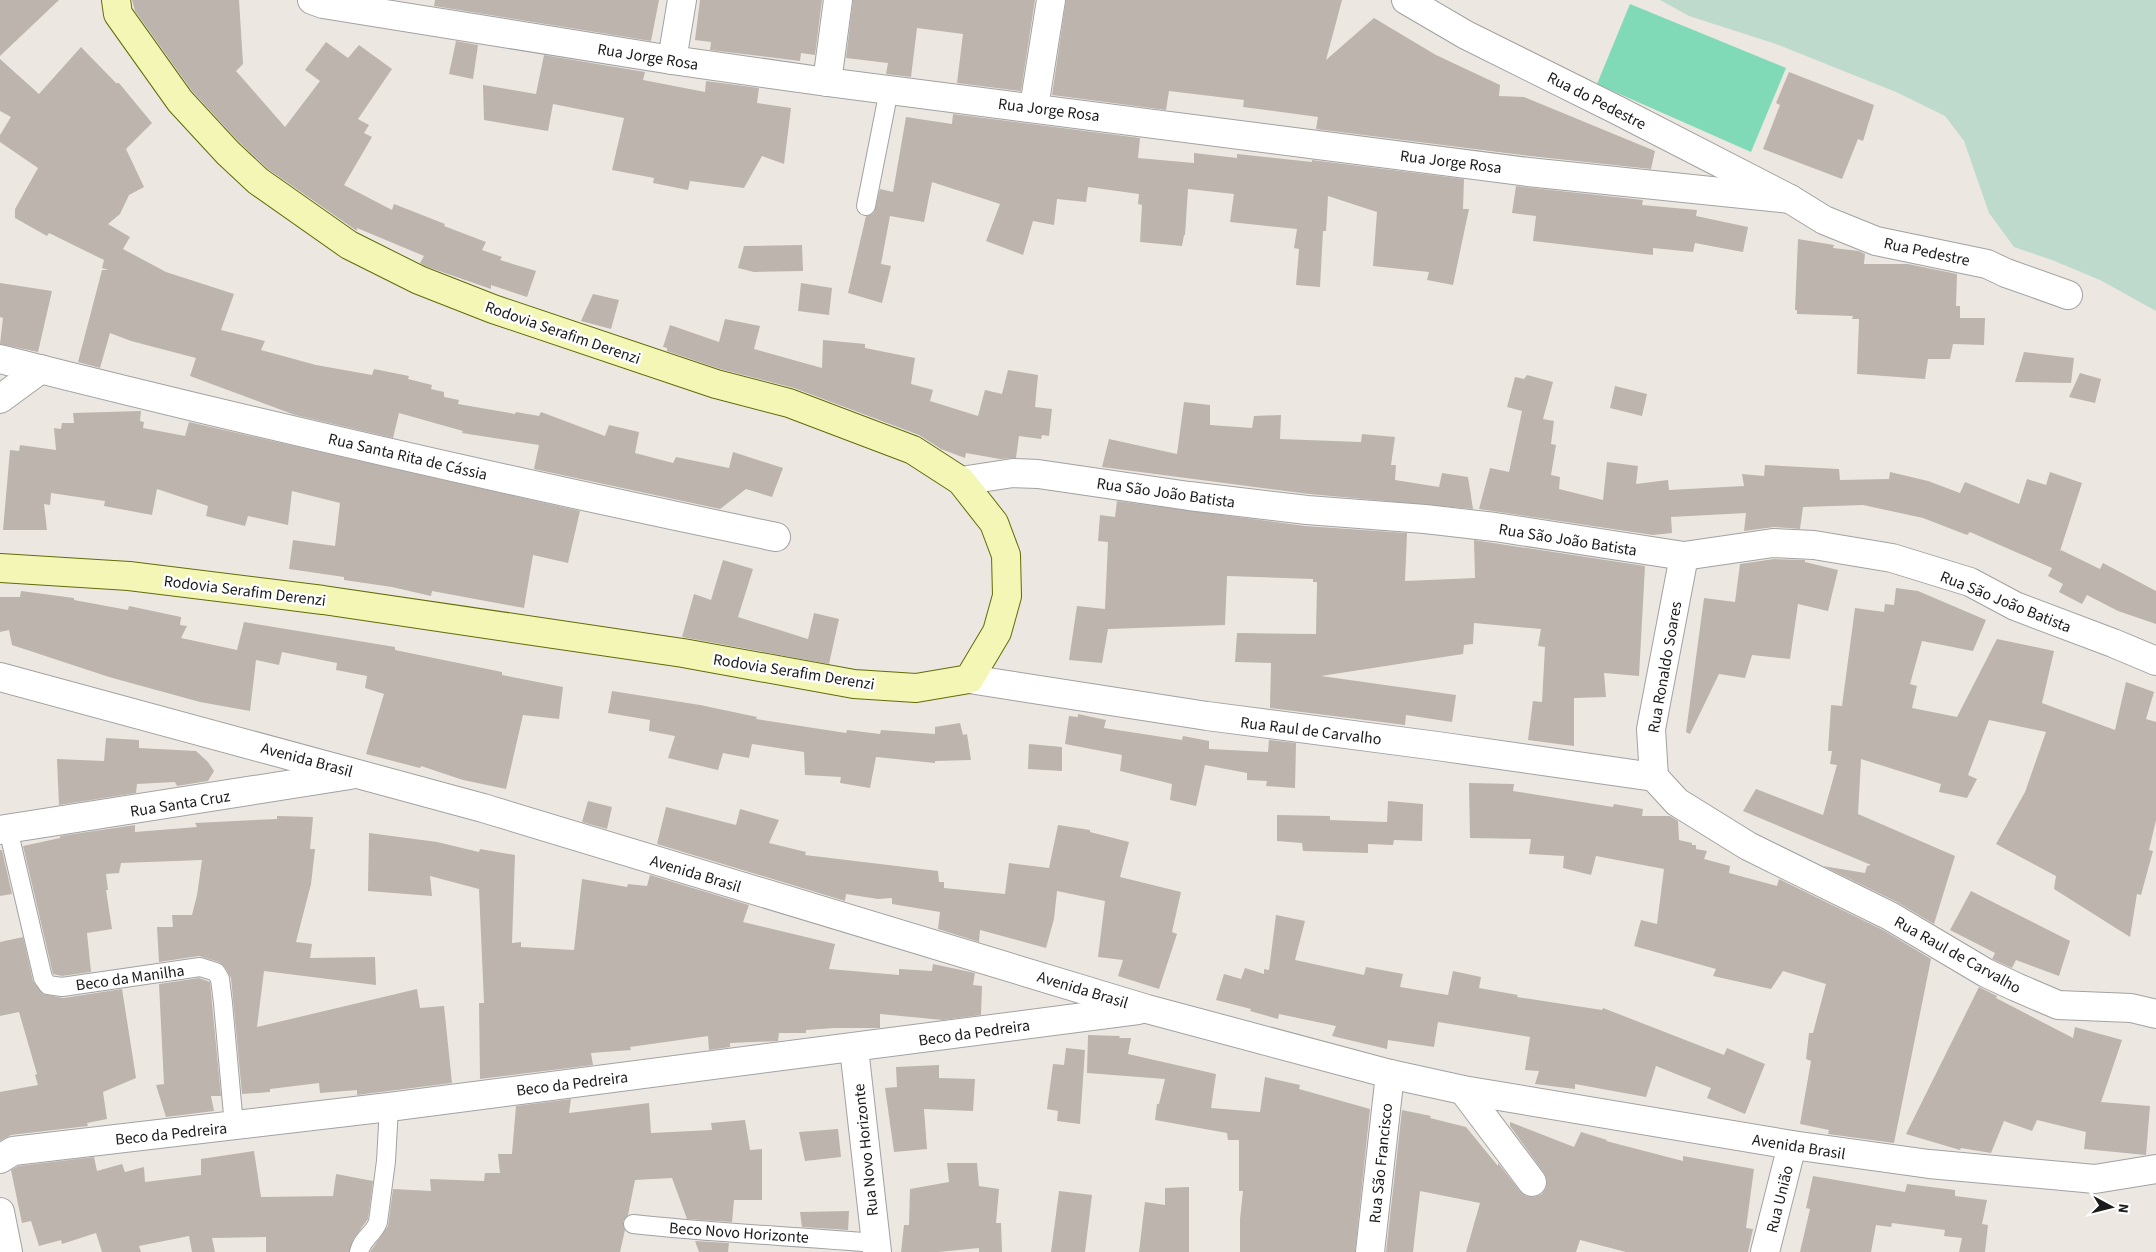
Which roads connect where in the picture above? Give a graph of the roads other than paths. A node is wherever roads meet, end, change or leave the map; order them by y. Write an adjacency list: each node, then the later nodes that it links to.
1 (116, 0): 17 (main road, Rodovia Serafim Derenzi)
2 (312, 0): 7 (street, Rua Jorge Rosa)
3 (682, 0): 7 (street)
4 (838, 0): 8 (street)
5 (1051, 0): 10 (street)
6 (1406, 0): 11 (street, Rua do Pedestre)
7 (672, 60): 8 (street, Rua Jorge Rosa)
8 (826, 82): 9 (street, Rua Jorge Rosa)
9 (889, 90): 10 (street, Rua Jorge Rosa); 12 (lane)
10 (1034, 107): 11 (street, Rua Jorge Rosa)
11 (1790, 199): 13 (street, Rua Pedestre)
12 (866, 206)
13 (2068, 295)
14 (0, 358): 15 (street, Rua Santa Rita de Cássia)
15 (41, 369): 16 (street); 18 (street, Rua Santa Rita de Cássia)
16 (0, 400)
17 (961, 481): 19 (street, Rua São João Batista); 23 (main road, Rodovia Serafim Derenzi)
18 (776, 537)
19 (1684, 556): 21 (street, Rua São João Batista); 25 (street, Rua Ronaldo Soares)
20 (0, 568): 23 (main road, Rodovia Serafim Derenzi)
21 (2156, 661)
22 (0, 677): 24 (street, Avenida Brasil)
23 (969, 679): 25 (street, Rua Raul de Carvalho)
24 (359, 773): 26 (street, Rua Santa Cruz); 27 (street, Avenida Brasil)
25 (1654, 777): 28 (street, Rua Raul de Carvalho)
26 (4, 830): 33 (lane, Beco da Manilha)
27 (1147, 1008): 29 (street, Beco da Pedreira); 30 (street, Avenida Brasil)
28 (2156, 1014)
29 (854, 1048): 32 (street, Beco da Pedreira); 40 (street, Rua Novo Horizonte)
30 (1390, 1074): 31 (street, Avenida Brasil); 43 (street, Rua São Francisco)
31 (1454, 1088): 34 (street, Avenida Brasil); 37 (street)
32 (389, 1107): 33 (street, Beco da Pedreira); 42 (lane)
33 (234, 1126): 35 (street, Beco da Pedreira)
34 (1792, 1145): 36 (street, Avenida Brasil); 44 (street, Rua União)
35 (0, 1159)
36 (2156, 1169)
37 (1532, 1182)
38 (0, 1212): 41 (street)
39 (633, 1224): 40 (lane, Beco Novo Horizonte)
40 (876, 1247)
41 (8, 1252)
42 (359, 1252)
43 (1370, 1252)
44 (1765, 1252)

